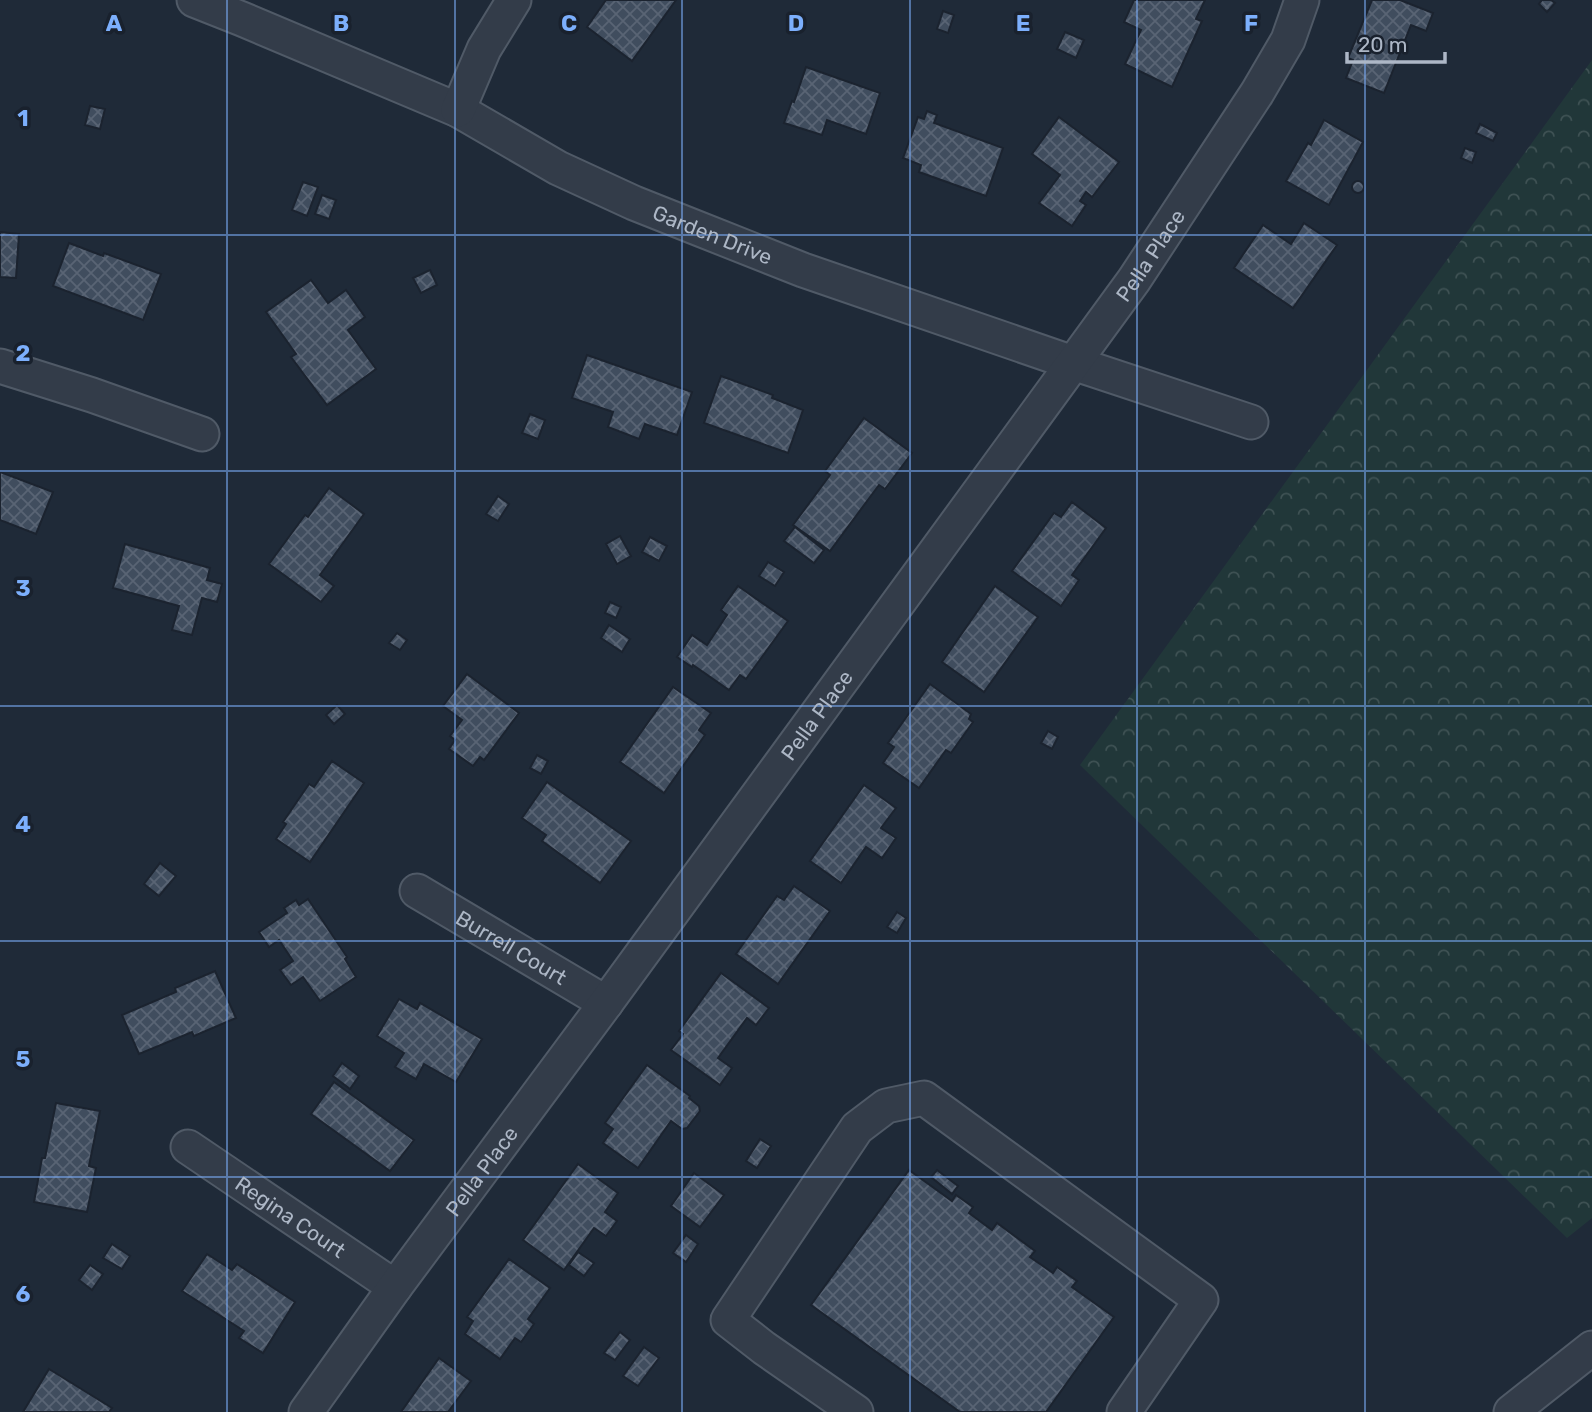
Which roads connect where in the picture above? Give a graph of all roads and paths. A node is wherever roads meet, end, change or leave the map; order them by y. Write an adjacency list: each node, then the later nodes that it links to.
1 (194, 0): 4 (street, Garden Drive)
2 (514, 0): 4 (street)
3 (1301, 0): 5 (street, Pella Place)
4 (457, 110): 5 (street, Garden Drive)
5 (1073, 363): 7 (street, Garden Drive); 10 (street, Pella Place)
6 (0, 366): 8 (street)
7 (1251, 422)
8 (202, 434)
9 (417, 891): 10 (street, Burrell Court)
10 (606, 1003): 12 (street, Pella Place)
11 (188, 1147): 12 (street, Regina Court)
12 (395, 1287): 14 (street, Pella Place)
13 (1592, 1348): 17 (street)
14 (306, 1412)
15 (856, 1412): 16 (street)
16 (1124, 1412)
17 (1511, 1412)

